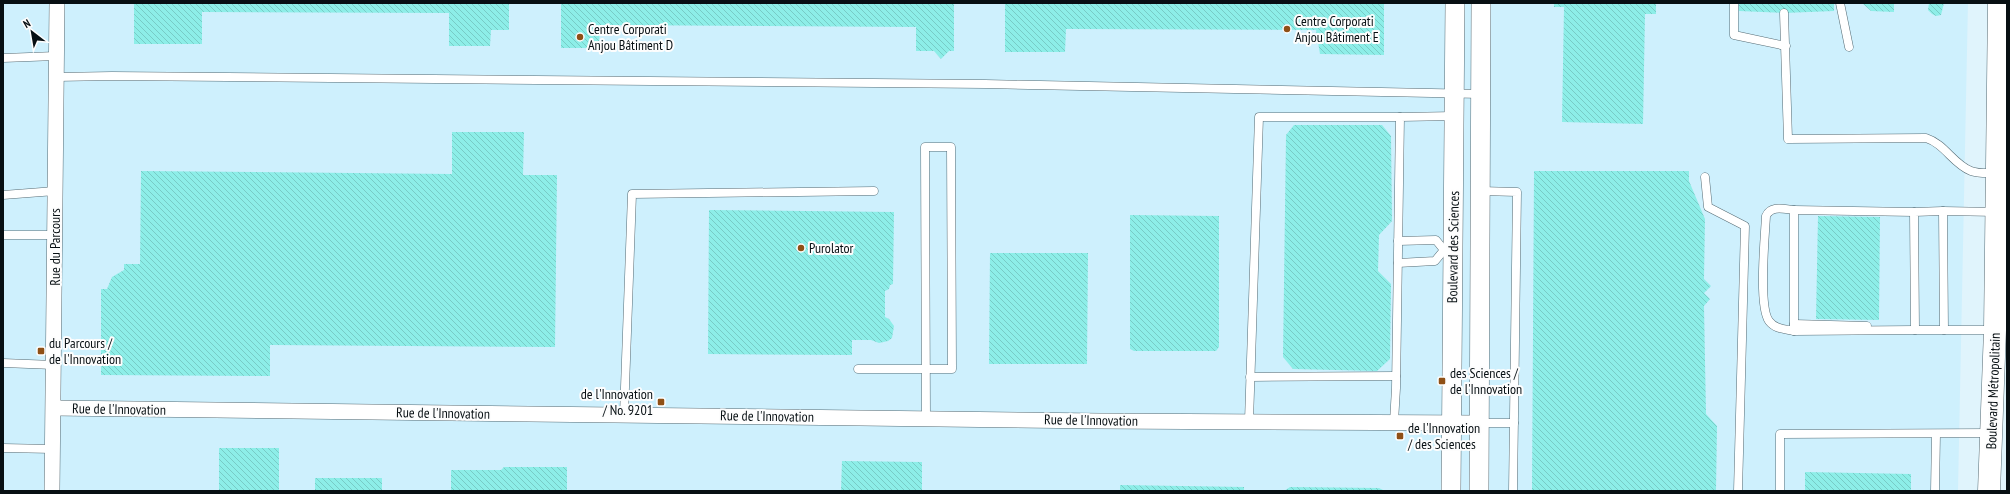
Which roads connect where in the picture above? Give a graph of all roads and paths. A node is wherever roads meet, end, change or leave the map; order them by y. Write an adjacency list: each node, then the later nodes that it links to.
1 (57, 3): 10 (street, Rue du Parcours)
2 (1455, 3): 13 (street, Boulevard des Sciences)
3 (1481, 3): 14 (street, Boulevard des Sciences)
4 (1734, 3): 8 (lane)
5 (1840, 3): 9 (lane)
6 (1999, 3): 17 (main road, Boulevard Métropolitain)
7 (1784, 13): 8 (lane)
8 (1786, 46): 17 (lane)
9 (1849, 47)
10 (56, 56): 11 (lane); 12 (street, Rue du Parcours)
11 (3, 58)
12 (56, 77): 13 (lane); 19 (street, Rue du Parcours)
13 (1454, 93): 14 (lane); 15 (street, Boulevard des Sciences)
14 (1482, 94): 21 (street, Boulevard des Sciences)
15 (1454, 116): 16 (lane); 30 (street, Boulevard des Sciences)
16 (1400, 117): 29 (lane); 41 (lane)
17 (1998, 173): 26 (main road, Boulevard Métropolitain)
18 (1705, 178): 58 (lane)
19 (55, 191): 22 (lane); 28 (street, Rue du Parcours)
20 (874, 191): 43 (lane)
21 (1481, 191): 48 (street, Boulevard des Sciences); 49 (lane)
22 (3, 195)
23 (1794, 210): 25 (lane); 32 (lane); 32 (lane)
24 (1943, 211): 25 (lane); 26 (lane); 34 (lane)
25 (1914, 212): 33 (lane)
26 (1997, 212): 35 (main road, Boulevard Métropolitain)
27 (3, 235): 28 (lane)
28 (55, 235): 37 (street, Rue du Parcours)
29 (1398, 241): 30 (lane); 31 (lane)
30 (1448, 251): 31 (lane); 47 (street, Boulevard des Sciences)
31 (1398, 263): 40 (lane)
32 (1794, 327): 33 (lane)
33 (1915, 330): 34 (lane)
34 (1944, 330): 35 (lane)
35 (1995, 330): 50 (main road, Boulevard Métropolitain)
36 (3, 363): 37 (lane)
37 (54, 365): 42 (street, Rue du Parcours)
38 (926, 368): 38 (lane); 39 (lane); 44 (lane)
39 (858, 369)
40 (1396, 376): 41 (lane); 46 (lane)
41 (1250, 377): 45 (lane)
42 (54, 408): 43 (street, Rue de l'Innovation); 53 (street, Rue du Parcours)
43 (624, 414): 44 (street, Rue de l'Innovation)
44 (926, 417): 45 (street, Rue de l'Innovation)
45 (1249, 421): 46 (street, Rue de l'Innovation)
46 (1394, 422): 47 (street, Rue de l'Innovation)
47 (1451, 422): 48 (street, Rue de l'Innovation); 55 (street, Boulevard des Sciences)
48 (1480, 422): 49 (lane); 56 (street, Boulevard des Sciences)
49 (1514, 423): 57 (lane)
50 (1992, 433): 51 (lane); 61 (main road, Boulevard Métropolitain)
51 (1936, 434): 59 (lane); 60 (lane)
52 (3, 448): 53 (lane)
53 (53, 448): 54 (street, Rue du Parcours)
54 (52, 491)
55 (1450, 491)
56 (1479, 491)
57 (1513, 491)
58 (1738, 491)
59 (1780, 491)
60 (1935, 491)
61 (1988, 491)

